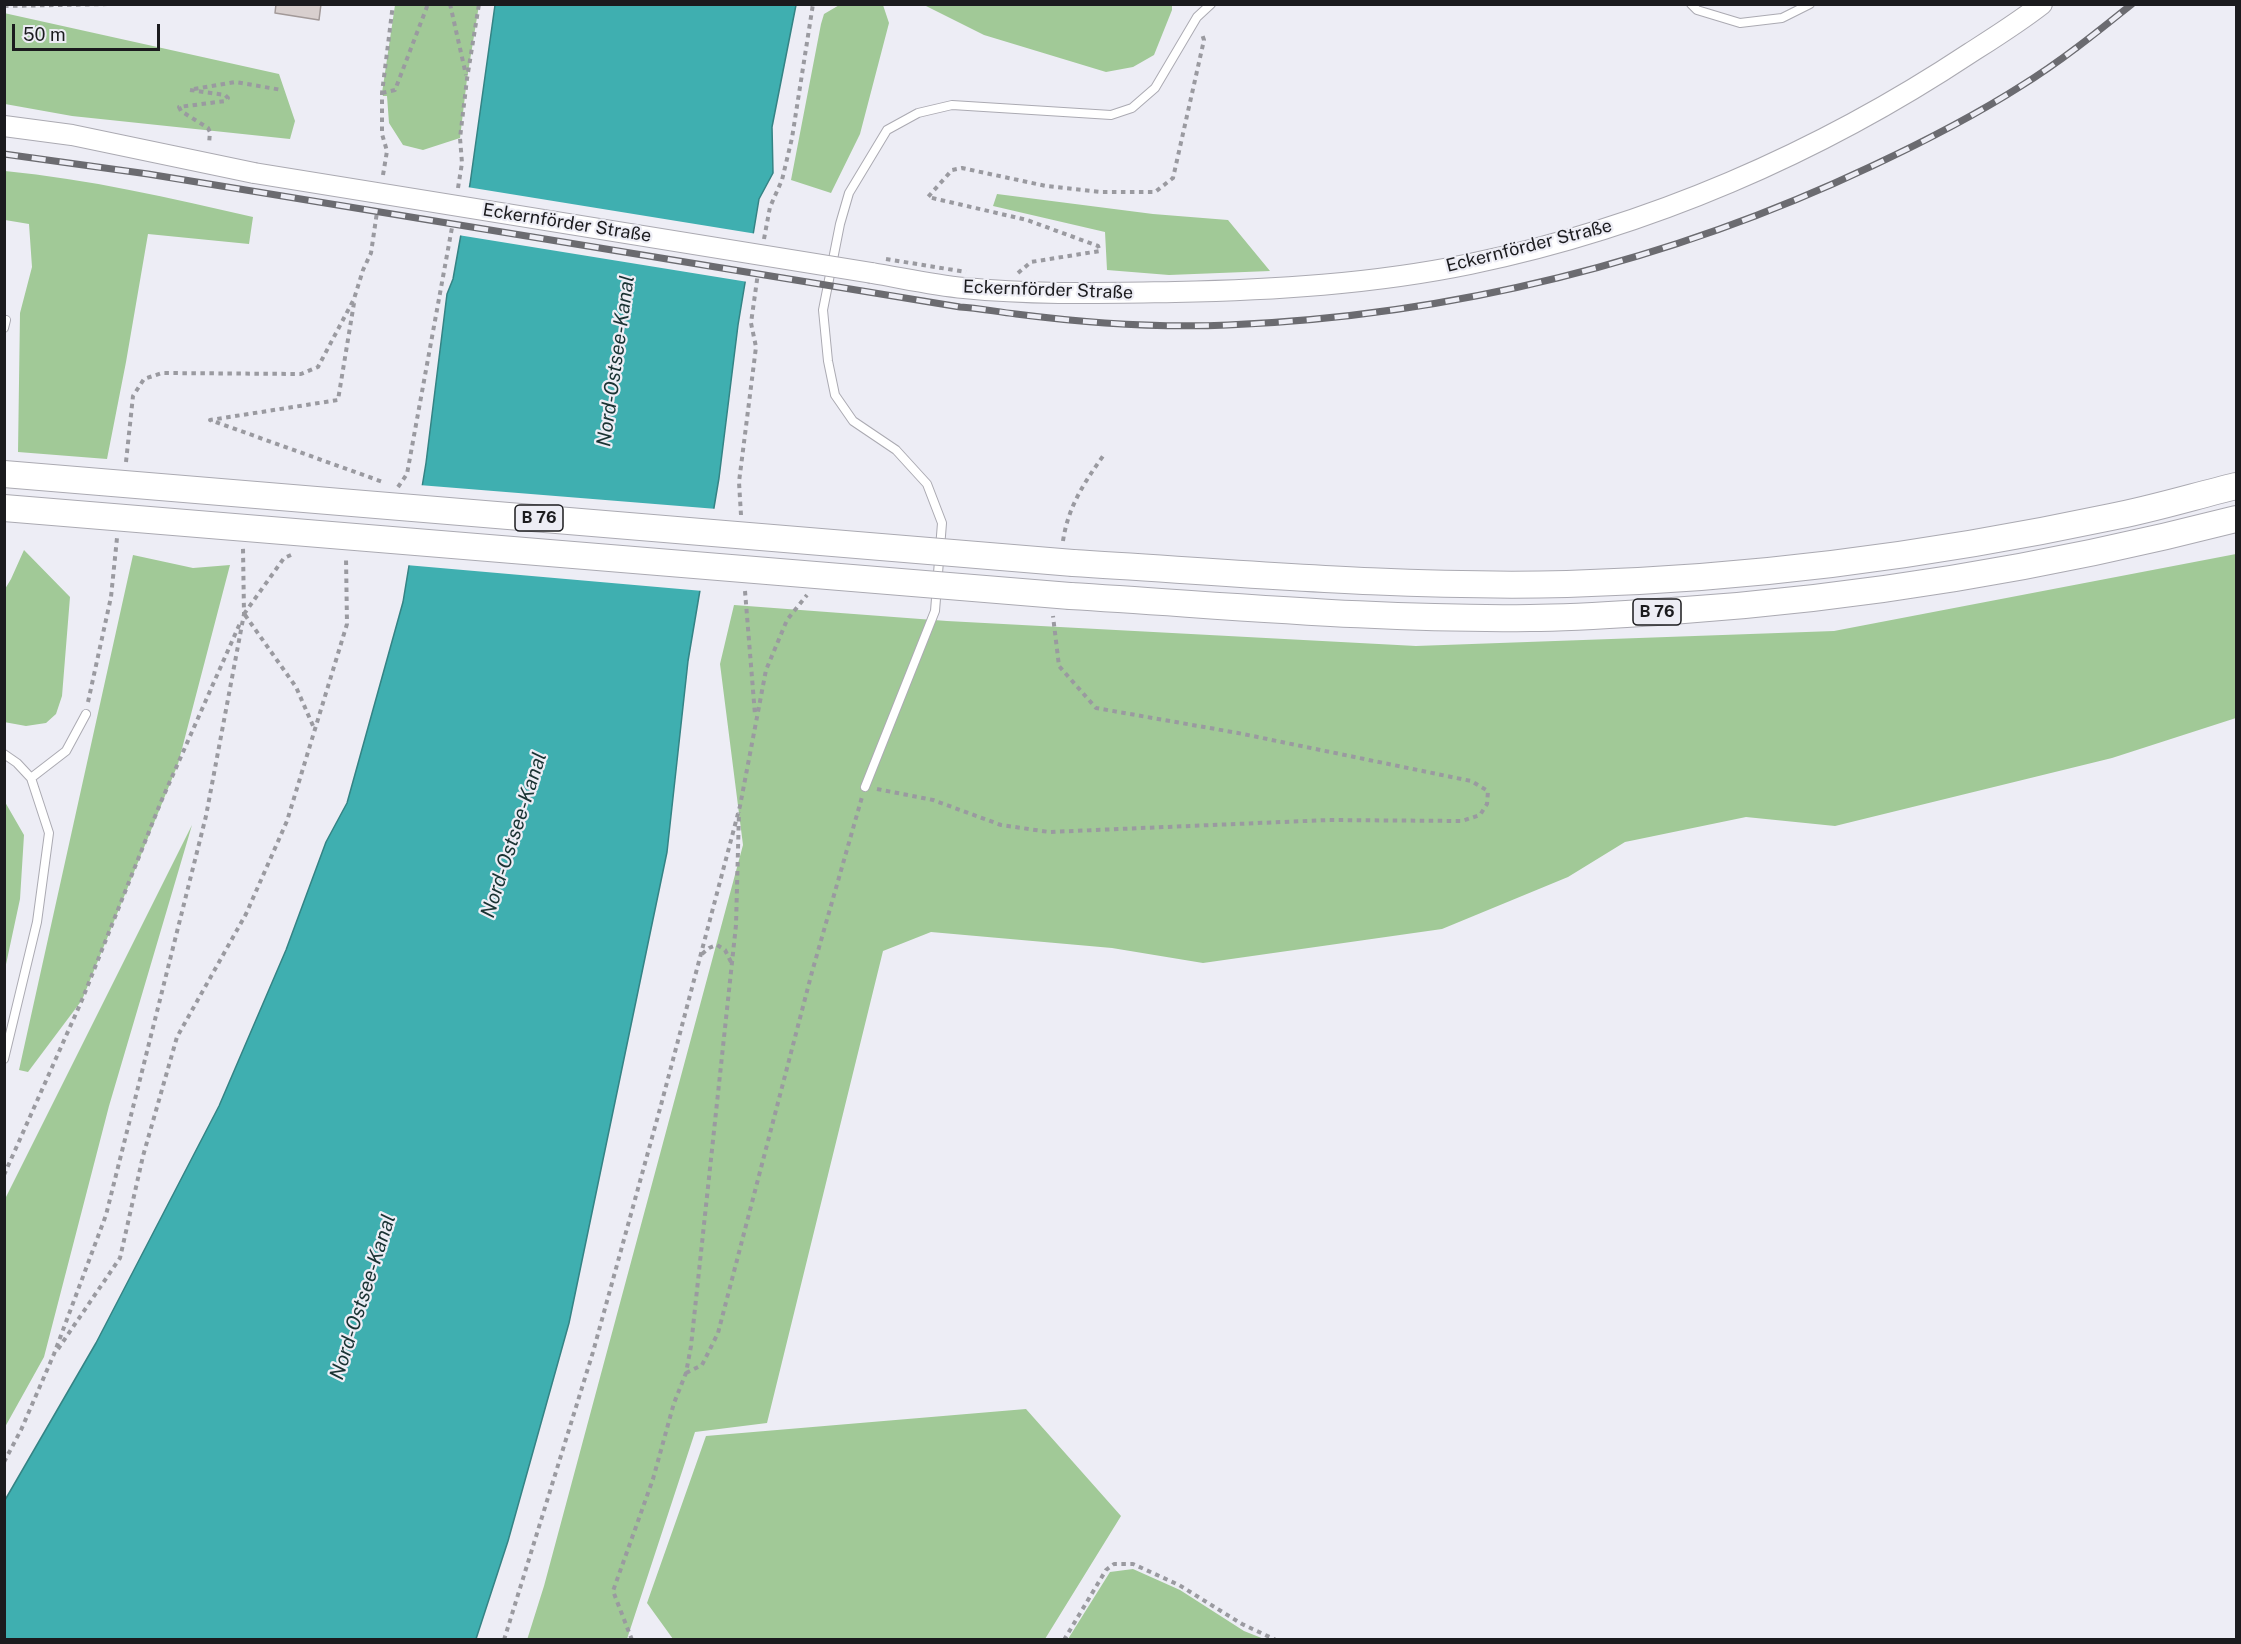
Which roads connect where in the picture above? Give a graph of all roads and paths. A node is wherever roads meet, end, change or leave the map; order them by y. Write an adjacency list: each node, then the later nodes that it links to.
1 (110, 4): 11 (path)
2 (393, 4): 15 (path)
3 (428, 4): 15 (path)
4 (450, 4): 13 (path)
5 (479, 4): 13 (path)
6 (813, 4): 21 (path)
7 (1211, 4): 12 (lane)
8 (1691, 4): 9 (lane)
9 (1810, 4)
10 (2042, 4): 24 (street, Eckernförder Straße)
11 (4, 6)
12 (1197, 17): 24 (path); 47 (lane)
13 (467, 79): 17 (path)
14 (282, 90): 18 (path)
15 (382, 93): 19 (path)
16 (4, 126): 24 (street, Eckernförder Straße, bridge)
17 (460, 138)
18 (211, 150)
19 (382, 185)
20 (378, 208): 25 (path)
21 (764, 240)
22 (760, 262): 33 (path)
23 (444, 273): 31 (path)
24 (1013, 291)
25 (354, 299): 26 (path); 29 (path)
26 (318, 367)
27 (1103, 456): 37 (path)
28 (4, 474): 37 (highway, B 76, bridge)
29 (386, 483)
30 (2236, 486): 37 (highway, B 76)
31 (376, 487)
32 (4, 508): 40 (highway, B 76, bridge)
33 (741, 516)
34 (2236, 519): 40 (highway, B 76)
35 (243, 546): 41 (path)
36 (345, 552): 44 (path)
37 (1068, 553)
38 (745, 582): 43 (path)
39 (810, 592): 43 (path)
40 (1062, 602): 47 (path)
41 (244, 614): 44 (path); 52 (path); 53 (path)
42 (86, 714): 46 (lane)
43 (756, 722): 48 (path)
44 (315, 729): 53 (path)
45 (4, 754): 46 (lane)
46 (31, 778): 51 (lane)
47 (866, 787): 54 (path)
48 (740, 806): 49 (path); 50 (path)
49 (702, 954): 50 (path); 56 (path)
50 (731, 963): 54 (path)
51 (4, 1059)
52 (4, 1175)
53 (54, 1354): 55 (path)
54 (686, 1373): 57 (path)
55 (4, 1462)
56 (504, 1640)
57 (632, 1640)
58 (1064, 1640): 59 (path)
59 (1276, 1640)

